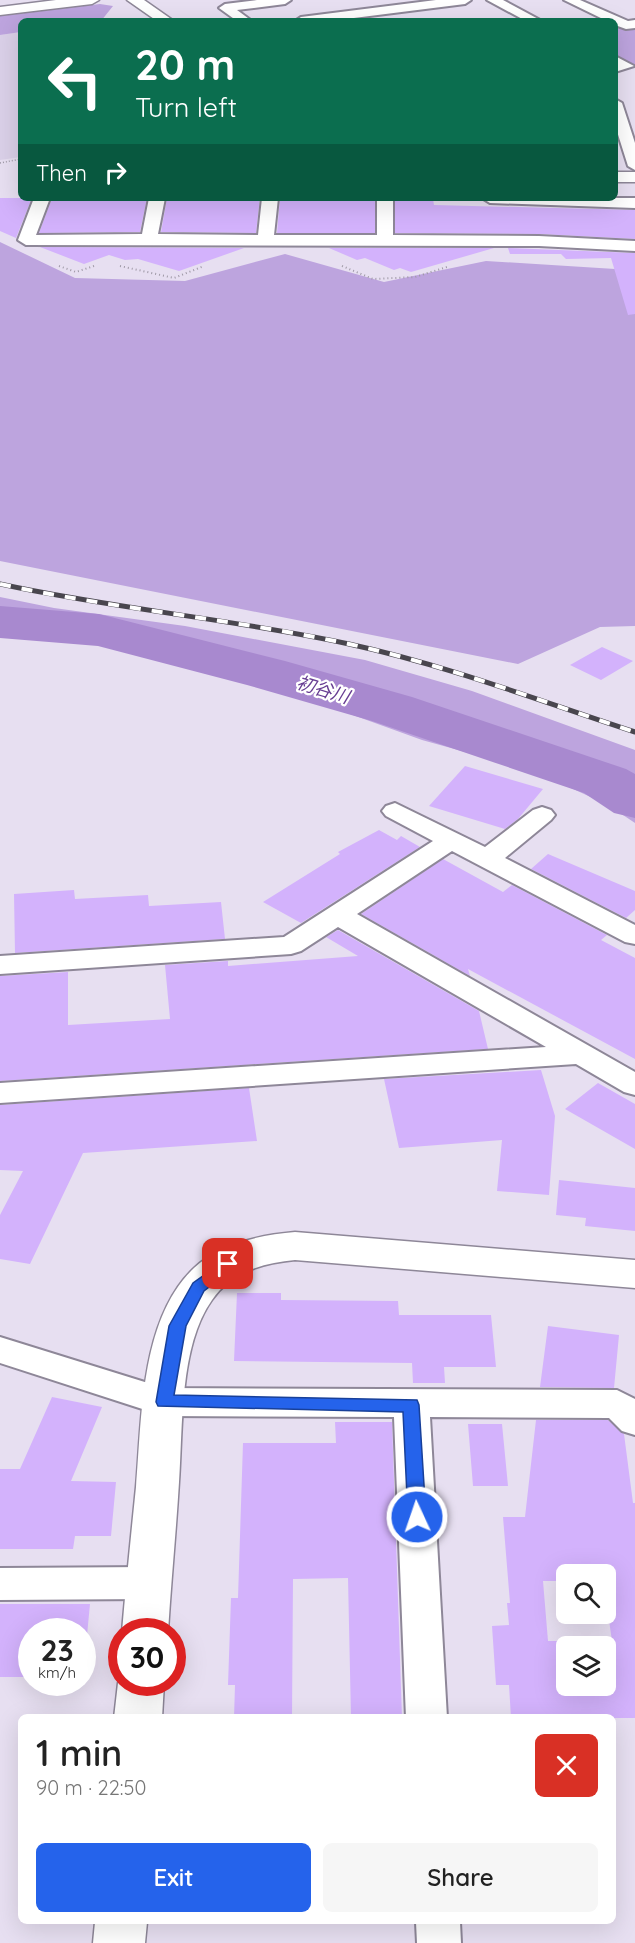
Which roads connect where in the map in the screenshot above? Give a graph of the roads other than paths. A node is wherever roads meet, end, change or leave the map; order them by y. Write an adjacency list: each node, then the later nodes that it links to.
1 (92, 0): 9 (street)
2 (134, 0): 11 (street)
3 (285, 0): 12 (street)
4 (400, 0): 8 (street)
5 (465, 0): 8 (street)
6 (493, 0): 14 (street)
7 (570, 0): 15 (street)
8 (412, 6): 10 (street); 13 (street)
9 (0, 11)
10 (431, 16)
11 (162, 18)
12 (241, 18)
13 (345, 18)
14 (530, 18)
15 (610, 18)
16 (618, 21): 17 (street)
17 (635, 24)
18 (618, 62): 19 (street)
19 (618, 68)
20 (623, 117): 21 (street)
21 (635, 166)
22 (618, 177): 23 (street)
23 (635, 177)
24 (41, 201): 30 (street)
25 (156, 201): 30 (street)
26 (270, 201): 31 (street)
27 (385, 201): 32 (street)
28 (577, 201): 29 (street)
29 (635, 203)
30 (149, 239): 31 (street)
31 (265, 240): 32 (street)
32 (385, 240): 33 (street)
33 (635, 246)
34 (395, 811): 36 (street)
35 (542, 815): 37 (street)
36 (452, 840): 37 (street); 38 (street)
37 (487, 859): 39 (street)
38 (338, 915): 40 (street); 41 (street)
39 (635, 936)
40 (0, 965)
41 (580, 1054): 42 (street); 43 (street)
42 (635, 1085)
43 (0, 1093)
44 (635, 1274): 46 (street)
45 (0, 1350): 46 (street)
46 (164, 1402): 47 (street); 49 (street)
47 (411, 1405): 48 (street); 54 (street)
48 (635, 1421)
49 (149, 1583): 50 (street); 51 (street)
50 (0, 1584)
51 (146, 1618)
52 (140, 1696): 53 (street)
53 (138, 1714)
54 (427, 1714)
55 (121, 1924): 57 (street)
56 (438, 1924): 58 (street)
57 (119, 1943)
58 (439, 1943)

